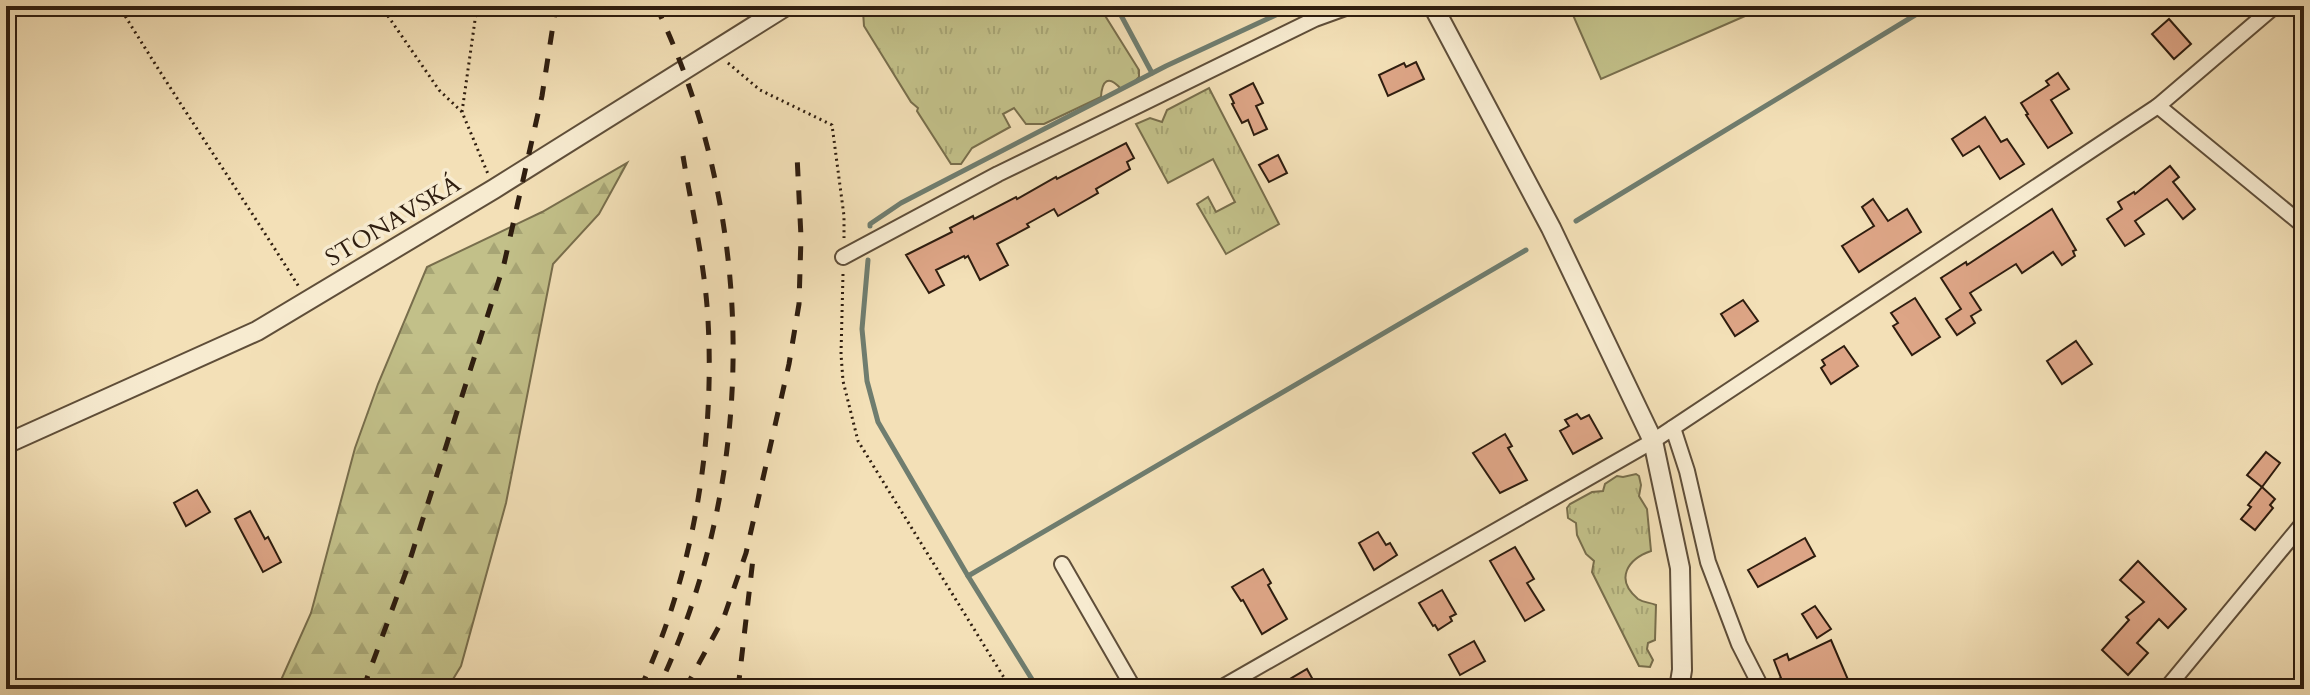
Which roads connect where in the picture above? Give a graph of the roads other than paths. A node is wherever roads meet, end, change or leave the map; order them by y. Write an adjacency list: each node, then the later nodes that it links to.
1 (786, 6): 10 (street, STONAVSKÁ)
2 (1351, 6): 7 (street)
3 (1433, 6): 9 (street)
4 (2275, 6): 5 (street)
5 (2158, 106): 6 (street); 8 (street)
6 (2304, 226)
7 (843, 257)
8 (1673, 428): 9 (street); 16 (street)
9 (1653, 441): 14 (street); 15 (street)
10 (6, 444)
11 (2304, 522): 17 (street)
12 (1062, 564): 13 (street)
13 (1134, 689)
14 (1219, 689)
15 (1679, 689)
16 (1762, 689)
17 (2166, 689)

